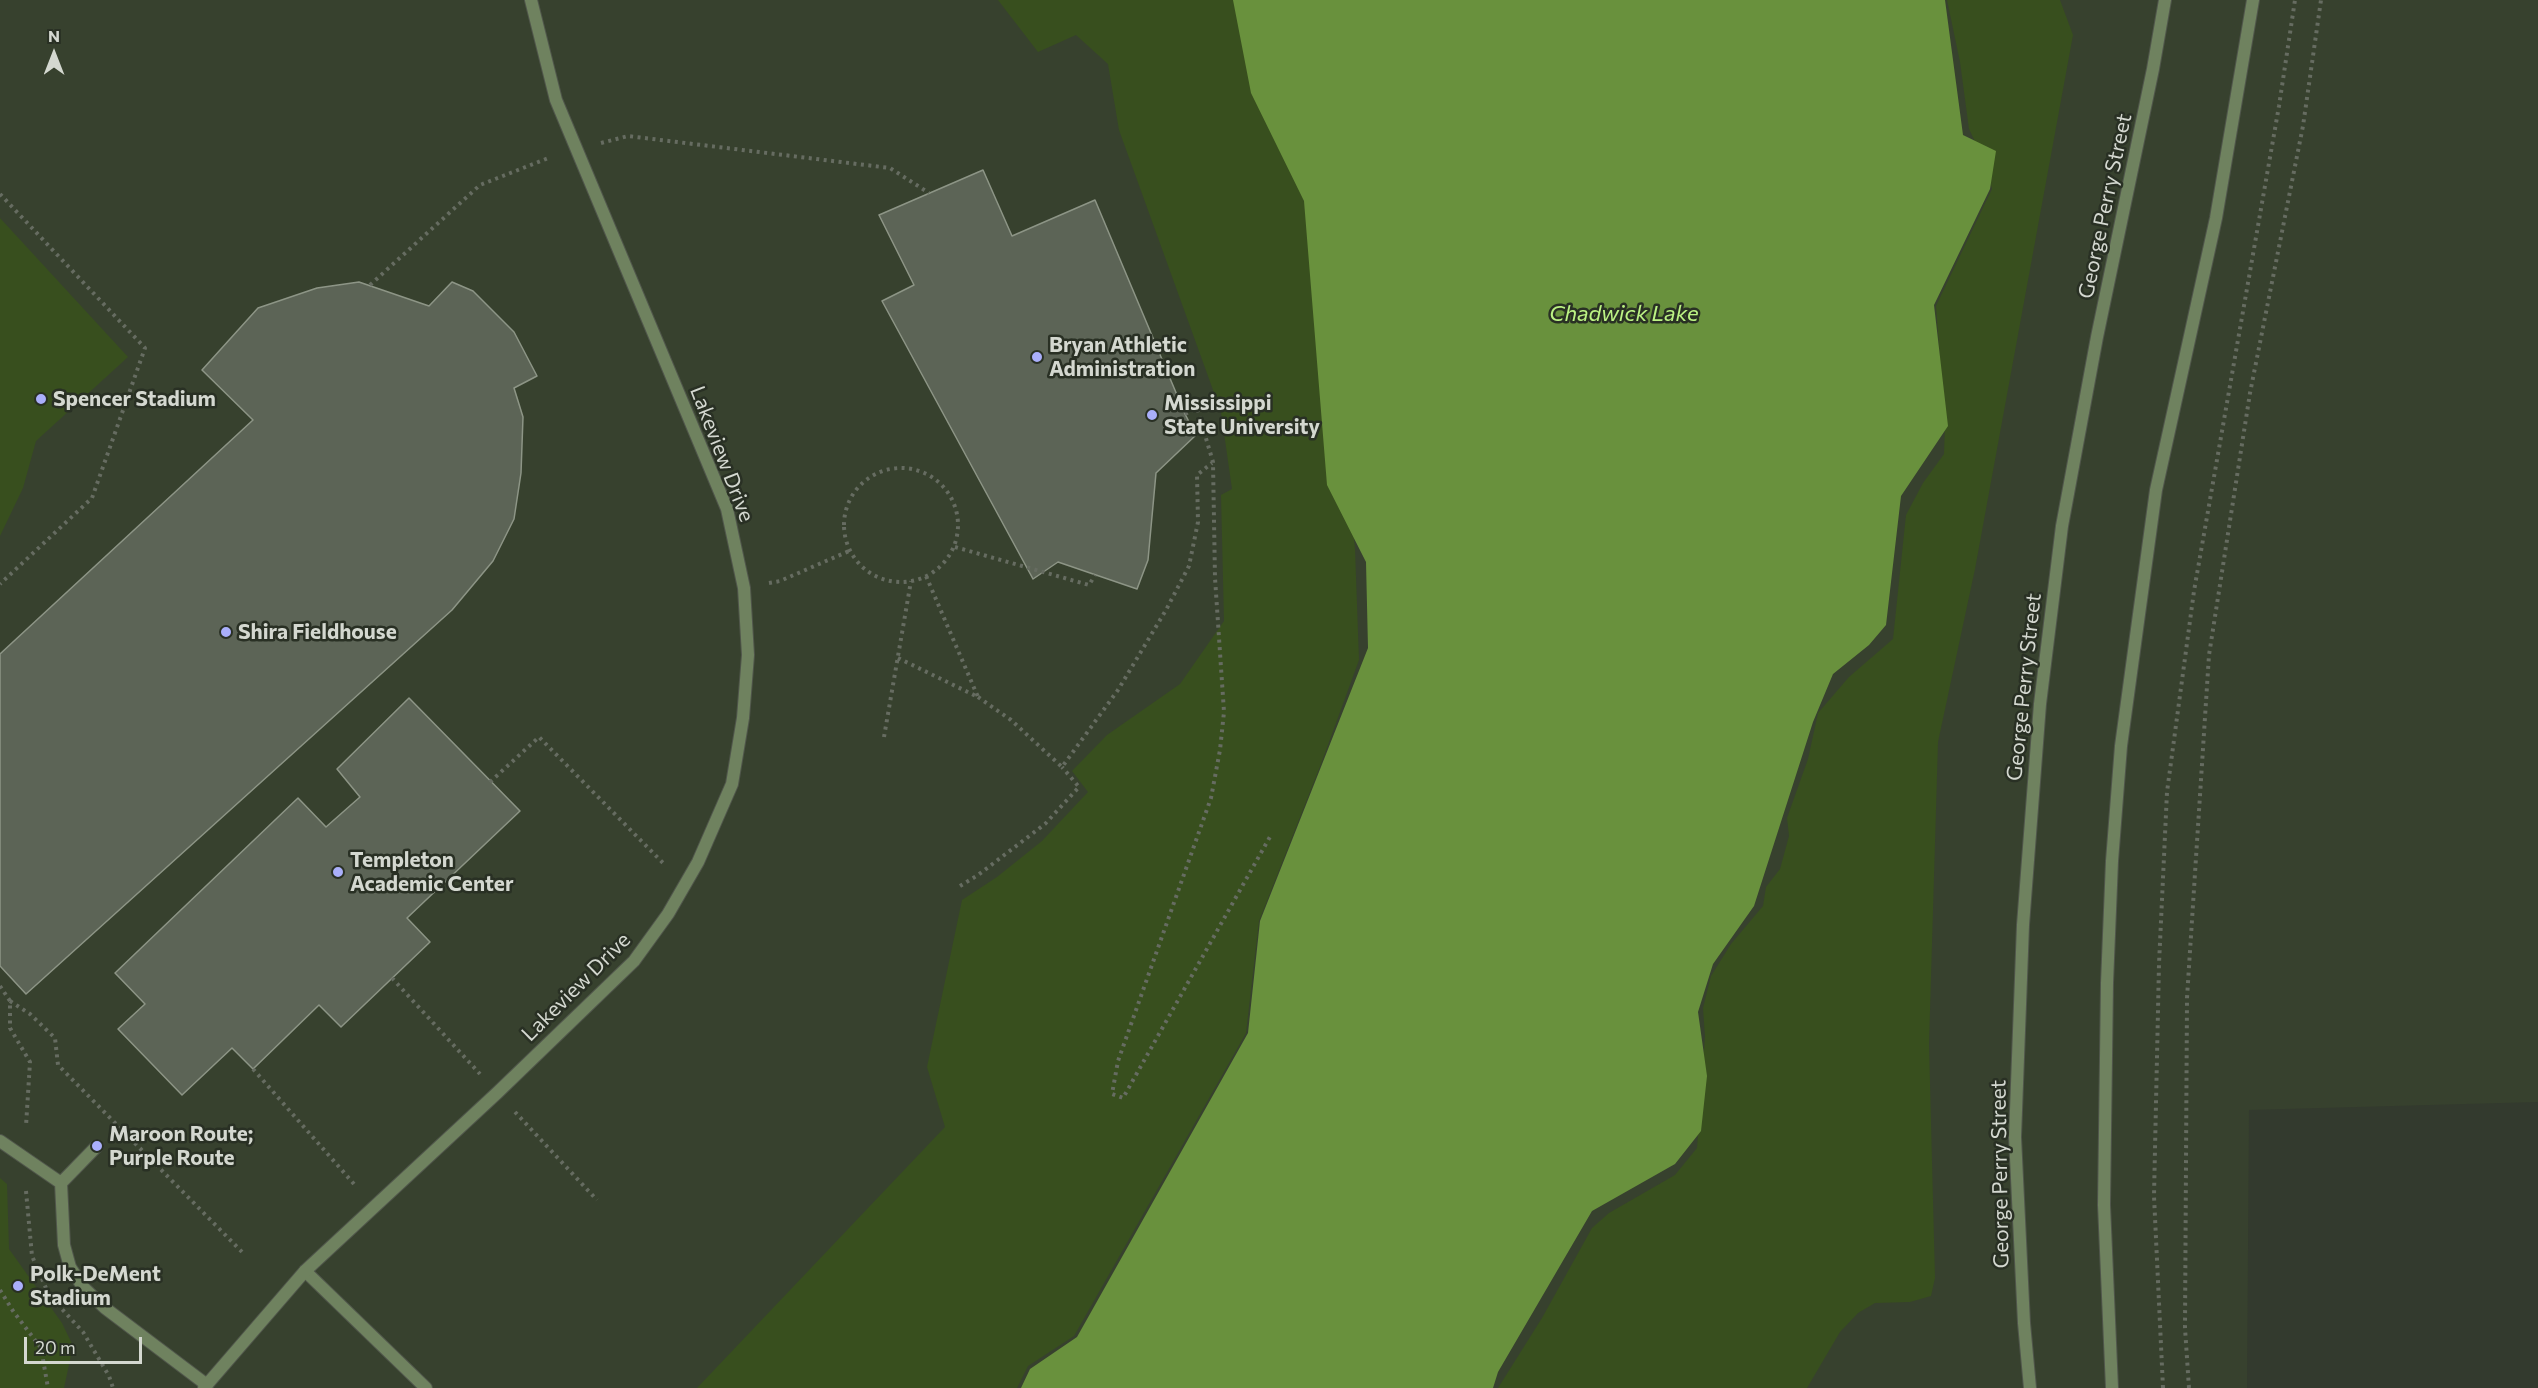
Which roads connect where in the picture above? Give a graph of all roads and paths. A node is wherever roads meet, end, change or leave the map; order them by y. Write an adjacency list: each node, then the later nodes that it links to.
1 (531, 0): 6 (street, Lakeview Drive)
2 (2165, 0): 39 (street, George Perry Street)
3 (2253, 0): 40 (street)
4 (2295, 0): 41 (path)
5 (2321, 0): 42 (path)
6 (576, 149): 7 (path); 9 (path); 18 (street, Lakeview Drive)
7 (929, 193)
8 (0, 194): 17 (path)
9 (370, 285)
10 (1185, 414): 11 (path)
11 (1213, 462): 22 (path); 24 (path)
12 (955, 547): 13 (path); 14 (path); 15 (path)
13 (849, 551): 16 (path); 18 (path)
14 (1095, 575)
15 (926, 576): 16 (path); 20 (path)
16 (911, 581): 19 (path)
17 (0, 584)
18 (744, 588): 34 (street, Lakeview Drive)
19 (898, 658): 20 (path); 21 (path)
20 (978, 697): 22 (path)
21 (884, 737)
22 (1062, 767): 26 (path)
23 (490, 782): 25 (path)
24 (1271, 835)
25 (671, 871)
26 (960, 886)
27 (10, 1001): 33 (path)
28 (253, 1069): 32 (path)
29 (0, 1142): 31 (street)
30 (97, 1146): 31 (street)
31 (61, 1183): 36 (street)
32 (354, 1184)
33 (245, 1254)
34 (305, 1271): 36 (street, Lakeview Drive); 38 (street)
35 (0, 1290): 37 (path)
36 (206, 1386)
37 (48, 1388)
38 (426, 1388)
39 (2030, 1388)
40 (2112, 1388)
41 (2163, 1388)
42 (2189, 1388)

